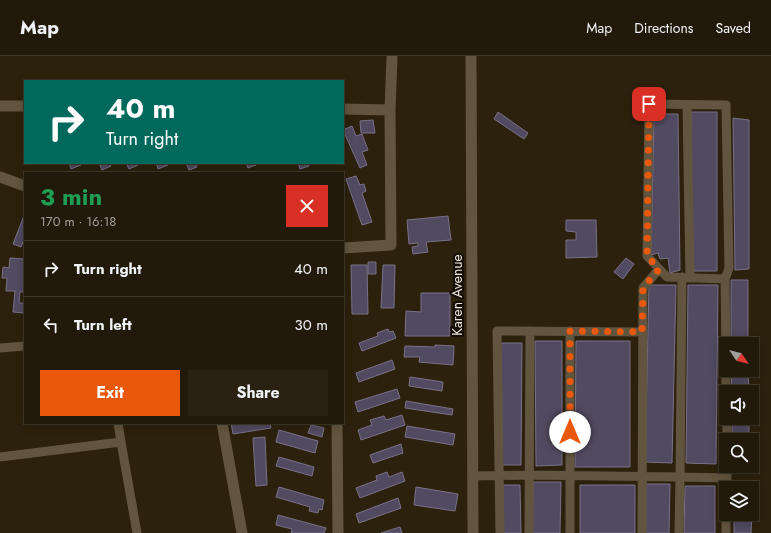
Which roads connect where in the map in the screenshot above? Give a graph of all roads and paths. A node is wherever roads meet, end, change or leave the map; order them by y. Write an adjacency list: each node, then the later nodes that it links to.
1 (471, 56): 28 (street, Karen Avenue)
2 (392, 58): 7 (street)
3 (687, 105): 11 (lane); 12 (lane); 13 (lane)
4 (0, 106): 5 (street)
5 (24, 106)
6 (344, 109): 7 (street)
7 (390, 110): 10 (street)
8 (0, 177): 9 (street)
9 (24, 186)
10 (344, 248)
11 (659, 269): 12 (lane); 16 (lane)
12 (686, 277): 13 (lane); 31 (lane)
13 (725, 279): 17 (lane)
14 (530, 331): 15 (lane); 26 (lane); 27 (lane)
15 (570, 331): 16 (lane); 29 (lane)
16 (642, 332): 30 (lane)
17 (726, 337)
18 (24, 346): 19 (lane)
19 (0, 348)
20 (118, 424): 23 (lane)
21 (222, 424): 35 (street)
22 (337, 424): 36 (street)
23 (121, 442): 24 (lane); 34 (lane)
24 (0, 457)
25 (727, 473): 32 (lane)
26 (530, 474): 27 (lane); 29 (lane); 39 (lane)
27 (499, 475): 28 (lane); 38 (lane)
28 (473, 476): 37 (street, Karen Avenue)
29 (570, 476): 30 (lane); 40 (lane)
30 (642, 477): 31 (lane); 41 (lane)
31 (680, 477): 32 (lane); 42 (lane)
32 (727, 478)
33 (726, 521): 43 (lane)
34 (137, 533)
35 (242, 533)
36 (338, 533)
37 (473, 533)
38 (500, 533)
39 (529, 533)
40 (570, 533)
41 (642, 533)
42 (679, 533)
43 (726, 533)

